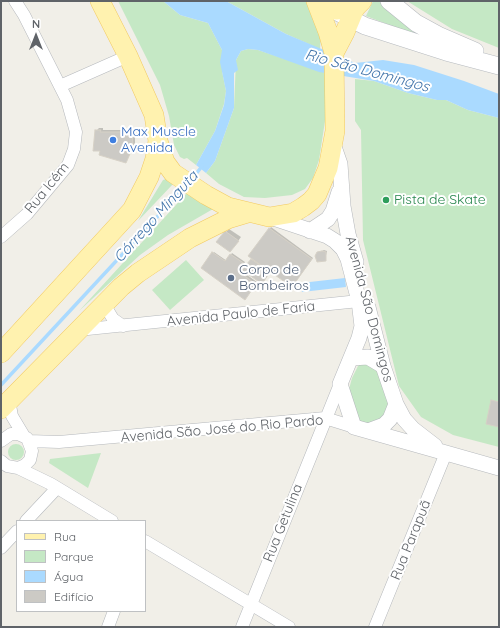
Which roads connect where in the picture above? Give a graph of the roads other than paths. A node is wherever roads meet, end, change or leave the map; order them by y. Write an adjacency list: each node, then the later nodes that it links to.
1 (15, 1): 10 (street, Rua Icém)
2 (100, 1): 7 (main road)
3 (316, 1): 6 (main road)
4 (389, 1): 8 (main road)
5 (345, 8): 6 (main road); 9 (main road)
6 (334, 53): 11 (main road)
7 (128, 56): 10 (street); 12 (main road)
8 (499, 61)
9 (499, 66)
10 (60, 86): 17 (street, Rua Icém)
11 (334, 138): 13 (street, Avenida São Domingos); 15 (main road)
12 (158, 141): 14 (main road); 22 (main road)
13 (340, 182): 16 (street); 24 (street, Avenida São Domingos)
14 (248, 213): 15 (main road); 19 (main road)
15 (269, 217): 16 (street, Avenida São Domingos)
16 (310, 231): 18 (street, Avenida São Domingos)
17 (1, 236)
18 (359, 301): 20 (street, Avenida Paulo de Faria); 23 (street, Avenida São Domingos)
19 (104, 304): 20 (street); 21 (main road)
20 (123, 326): 21 (street, Avenida Paulo de Faria)
21 (77, 330): 27 (main road)
22 (1, 353)
23 (351, 358): 24 (street); 25 (street, Avenida São Domingos)
24 (383, 366): 26 (street, Avenida São Domingos)
25 (340, 384): 28 (street, Avenida São Domingos); 29 (street)
26 (396, 404): 29 (street); 32 (street, Avenida São Domingos)
27 (5, 405): 31 (street)
28 (325, 418): 29 (street, Avenida São José do Rio Pardo); 31 (street, Avenida São José do Rio Pardo); 42 (street, Rua Getulina)
29 (361, 429): 32 (street, Avenida São José do Rio Pardo)
30 (1, 441): 31 (street)
31 (29, 447): 34 (street); 36 (street)
32 (446, 453): 35 (street, Avenida São José do Rio Pardo); 47 (street, Rua Parapuã)
33 (1, 461): 34 (street)
34 (18, 468): 36 (street)
35 (499, 468)
36 (54, 486): 37 (street); 38 (street)
37 (27, 520)
38 (110, 520)
39 (16, 532): 41 (street)
40 (146, 542): 42 (street)
41 (1, 548)
42 (251, 604): 45 (street, Rua Getulina); 46 (street)
43 (114, 612): 44 (street)
44 (108, 627)
45 (242, 627)
46 (289, 627)
47 (375, 627)

